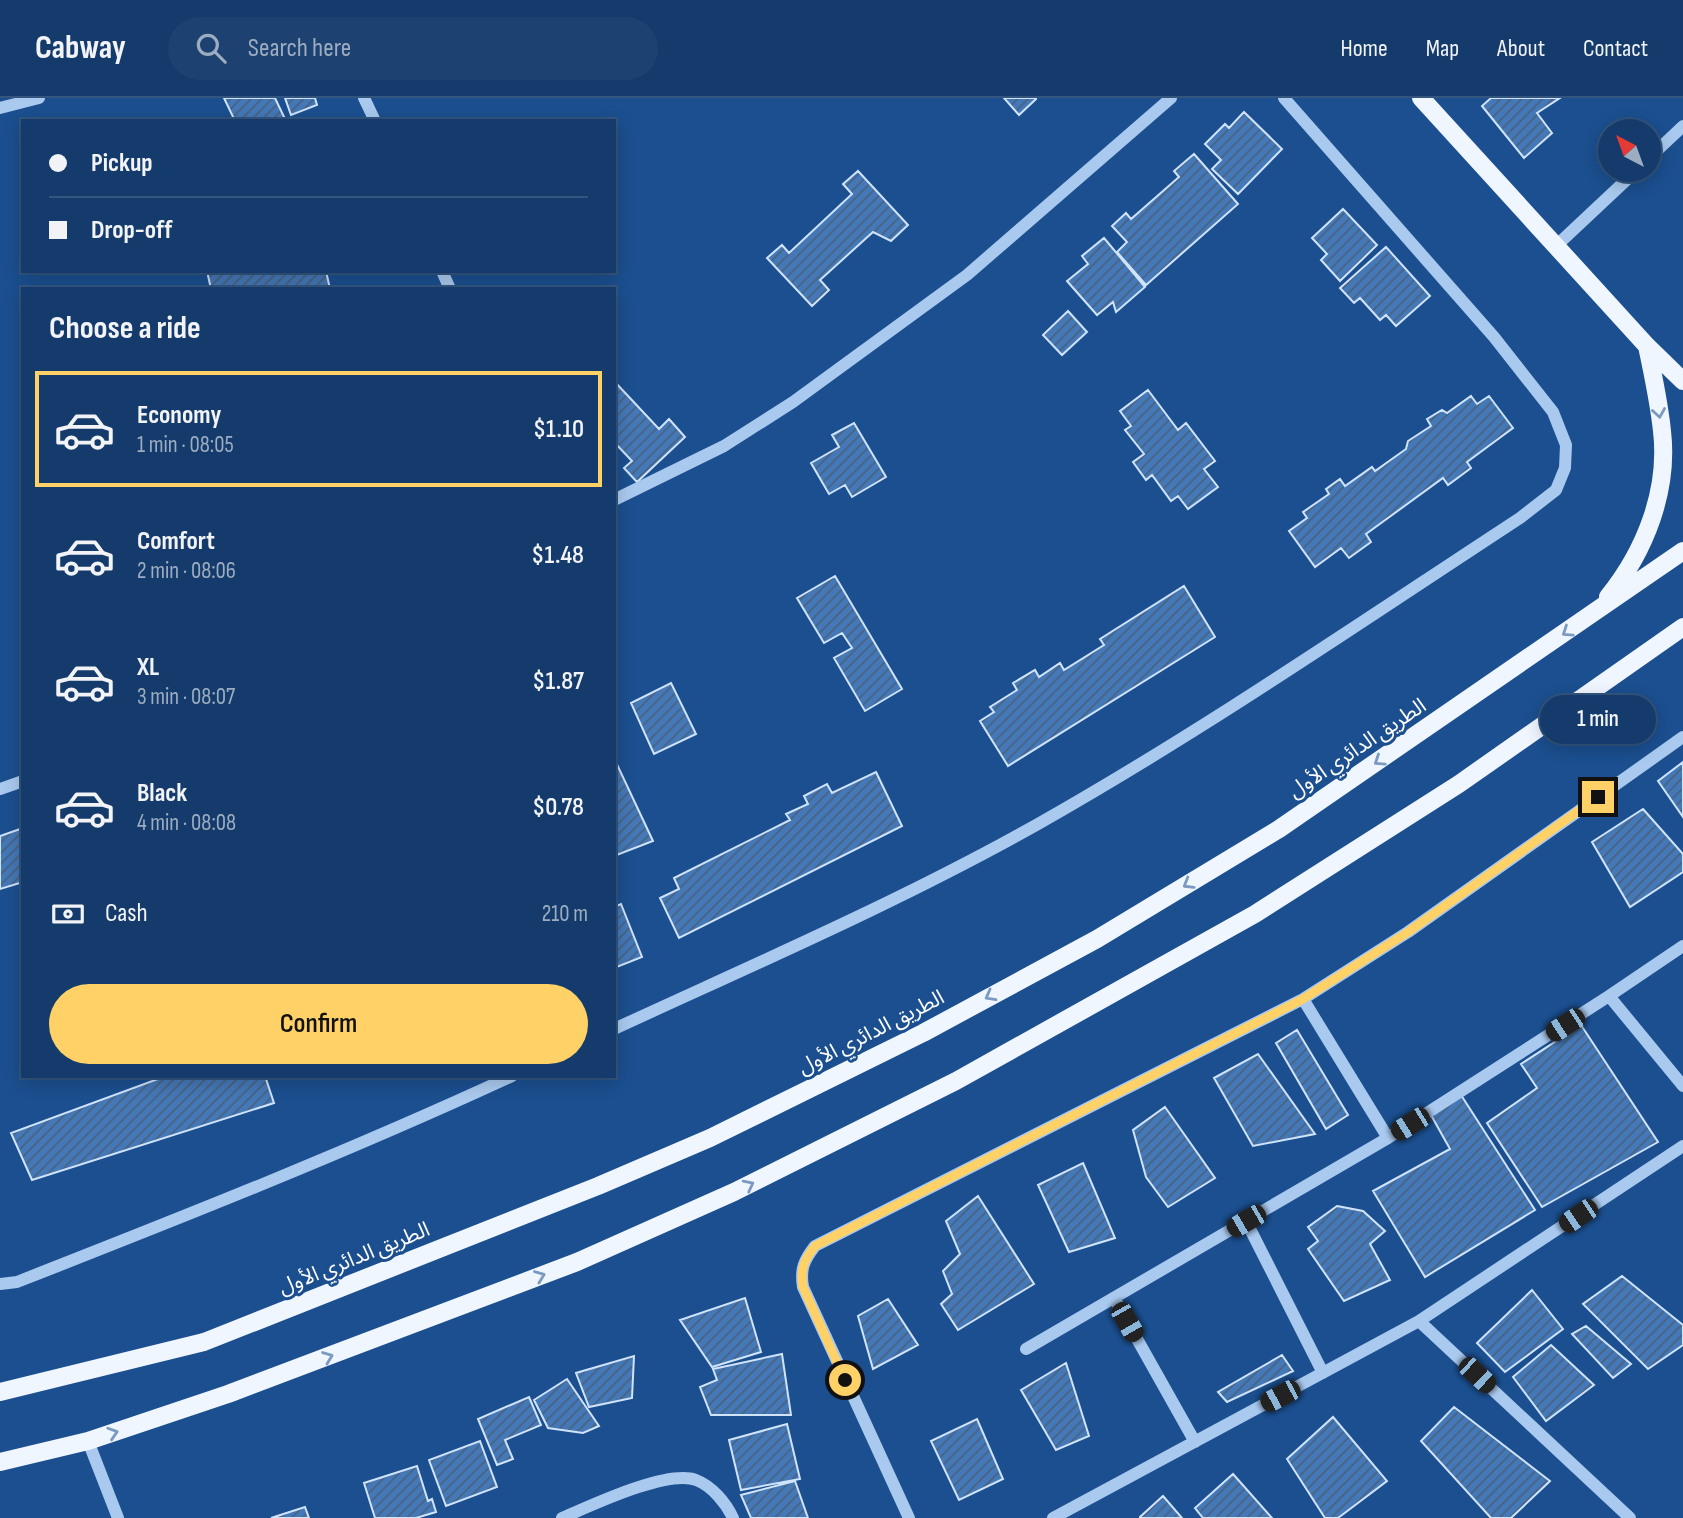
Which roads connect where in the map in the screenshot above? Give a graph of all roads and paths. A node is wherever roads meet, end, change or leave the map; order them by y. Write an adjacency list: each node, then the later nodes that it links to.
1 (38, 98): 6 (street)
2 (364, 98): 7 (street)
3 (1171, 98): 14 (street)
4 (1284, 98): 24 (street)
5 (1421, 98): 11 (main road)
6 (0, 108)
7 (373, 119)
8 (1683, 127): 9 (street)
9 (1661, 147)
10 (1624, 182): 11 (street)
11 (1556, 246): 12 (main road)
12 (1647, 346): 13 (main road); 16 (main road, one-way to 16)
13 (1679, 375)
14 (616, 499)
15 (1683, 551): 16 (main road, الطريق الدائري الأول)
16 (1595, 613): 35 (main road, الطريق الدائري الأول, one-way to 35)
17 (1682, 628): 36 (main road, one-way to 17)
18 (1683, 737): 23 (street)
19 (21, 782): 20 (street)
20 (0, 789)
21 (1683, 946): 22 (street)
22 (1609, 996): 26 (street); 27 (street)
23 (1303, 999): 27 (street); 42 (street)
24 (616, 1028)
25 (508, 1078): 30 (street)
26 (1683, 1086)
27 (1388, 1138): 29 (street)
28 (1683, 1146): 32 (street)
29 (1246, 1221): 31 (street); 34 (street)
30 (0, 1284)
31 (1114, 1298): 33 (street); 37 (street)
32 (1419, 1321): 34 (street); 44 (street)
33 (1026, 1349)
34 (1323, 1373): 37 (street)
35 (0, 1392)
36 (88, 1441): 38 (main road); 39 (street)
37 (1195, 1442): 43 (street)
38 (0, 1462)
39 (118, 1518)
40 (562, 1518): 41 (street)
41 (733, 1518)
42 (909, 1518)
43 (1053, 1518)
44 (1630, 1518)

